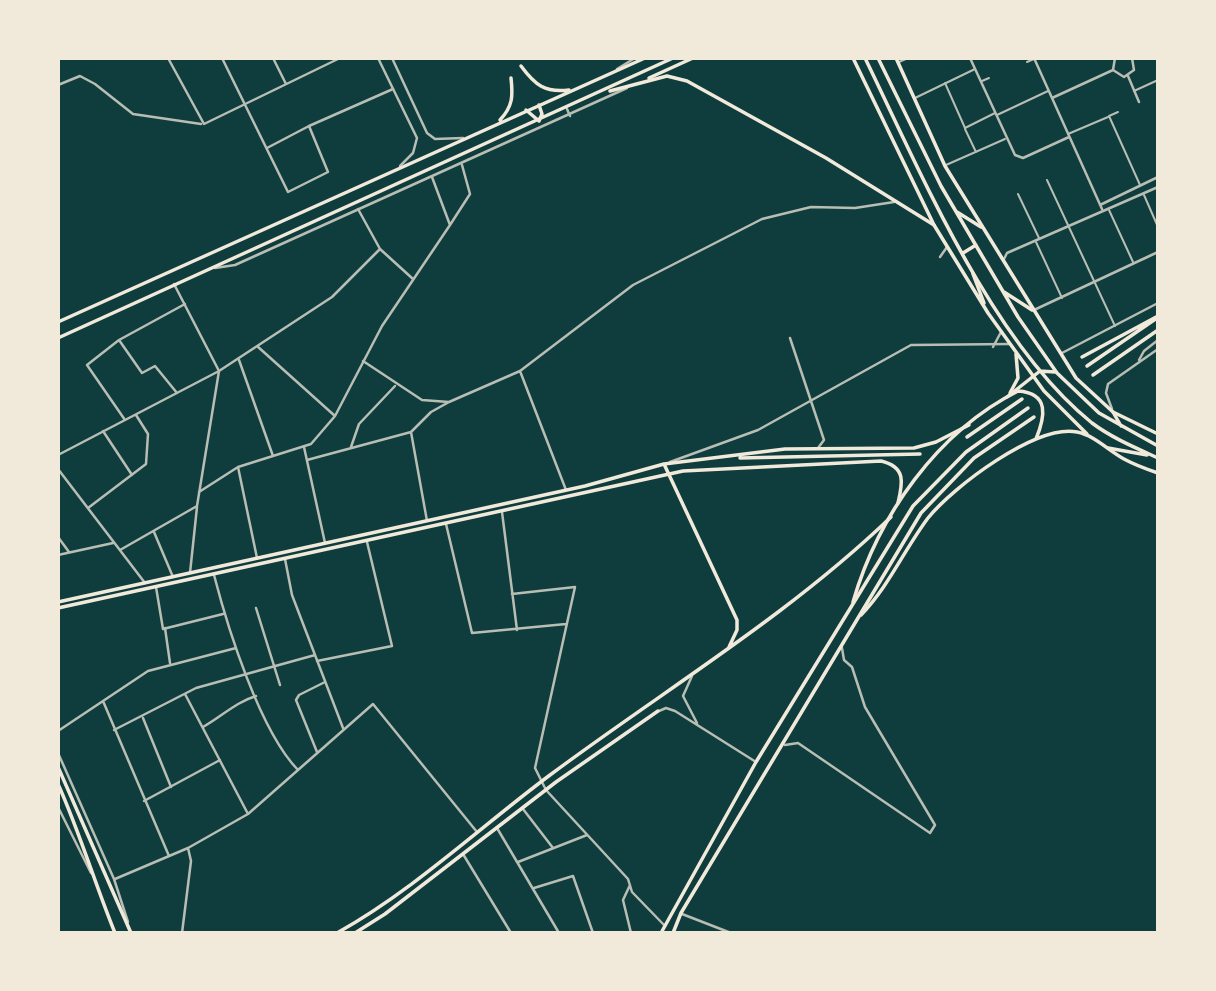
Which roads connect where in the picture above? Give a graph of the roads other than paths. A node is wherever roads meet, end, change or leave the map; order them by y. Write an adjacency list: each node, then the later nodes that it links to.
1 (168, 58): 53 (street)
2 (222, 58): 43 (street)
3 (273, 58): 32 (street)
4 (340, 58): 32 (street)
5 (378, 58): 34 (street)
6 (392, 58): 57 (street)
7 (635, 58): 28 (street)
8 (645, 58): 28 (main road)
9 (673, 58): 39 (main road)
10 (693, 58): 26 (main road)
11 (853, 58): 79 (main road)
12 (865, 58): 87 (main road)
13 (878, 58): 77 (main road)
14 (908, 58): 19 (street)
15 (970, 58): 22 (street)
16 (1035, 58): 20 (street); 37 (street)
17 (1115, 58): 23 (street)
18 (1132, 58): 24 (street)
19 (897, 60): 40 (main road)
20 (1027, 62)
21 (521, 66): 36 (main road)
22 (975, 69): 30 (street); 31 (street)
23 (1113, 70): 24 (street); 41 (street)
24 (1128, 76): 38 (street)
25 (510, 78): 52 (main road)
26 (649, 78): 35 (main road); 61 (main road)
27 (989, 78): 30 (street)
28 (601, 79): 36 (main road)
29 (1158, 80): 38 (street)
30 (981, 82): 48 (street)
31 (945, 83): 40 (street); 55 (street)
32 (286, 84): 43 (street)
33 (58, 85): 53 (street)
34 (393, 89): 54 (street); 63 (street)
35 (627, 89): 39 (main road); 49 (street)
36 (575, 90): 44 (main road)
37 (1048, 90): 41 (street); 48 (street)
38 (1134, 91): 42 (street)
39 (604, 92): 45 (main road)
40 (914, 98): 64 (main road)
41 (1052, 98): 56 (street)
42 (1139, 102)
43 (245, 104): 53 (street); 59 (street)
44 (539, 105): 46 (main road); 51 (main road)
45 (567, 109): 49 (street); 51 (main road)
46 (526, 110): 51 (main road); 52 (main road)
47 (1118, 112): 50 (street)
48 (996, 114): 55 (street); 58 (street)
49 (570, 116): 62 (street)
50 (1108, 116): 56 (street); 69 (street)
51 (539, 121): 93 (main road)
52 (498, 122): 57 (main road)
53 (201, 124)
54 (309, 127): 59 (street); 59 (street)
55 (965, 128): 60 (street)
56 (1068, 135): 58 (street); 74 (street)
57 (463, 138): 63 (main road)
58 (1006, 138): 60 (street)
59 (267, 148)
60 (976, 152): 64 (street)
61 (834, 163): 65 (street); 73 (main road)
62 (462, 165): 66 (street); 78 (street)
63 (400, 166): 104 (main road)
64 (946, 166): 82 (main road)
65 (827, 167)
66 (432, 177): 75 (street); 78 (street)
67 (1158, 177): 69 (street)
68 (1047, 180): 80 (street)
69 (1140, 186): 74 (street)
70 (1158, 187): 72 (street)
71 (1018, 194): 83 (street)
72 (1144, 194): 76 (street); 81 (street)
73 (897, 201): 79 (main road); 123 (street)
74 (1101, 207): 76 (street); 80 (street)
75 (358, 209): 86 (street); 93 (street)
76 (1109, 210): 92 (street)
77 (956, 212): 82 (main road); 84 (main road)
78 (450, 225): 94 (street)
79 (934, 225): 85 (main road)
80 (1069, 225): 83 (street); 95 (street)
81 (1158, 227)
82 (982, 228): 91 (main road)
83 (1037, 239): 91 (street); 98 (street)
84 (976, 245): 87 (main road); 97 (main road)
85 (947, 247): 89 (street); 102 (main road)
86 (380, 248): 94 (street); 113 (street)
87 (963, 253): 90 (main road)
88 (1158, 253): 92 (street)
89 (940, 257)
90 (967, 259): 102 (main road); 125 (main road)
91 (1003, 262): 101 (main road)
92 (1134, 263): 95 (street)
93 (209, 269): 96 (main road)
94 (413, 279): 121 (street)
95 (1095, 282): 98 (street); 105 (street)
96 (174, 284): 100 (street); 108 (main road)
97 (1003, 292): 101 (main road); 126 (main road)
98 (1062, 298): 101 (street)
99 (1158, 303): 105 (street)
100 (185, 304): 110 (street); 124 (street)
101 (1032, 310): 117 (main road)
102 (988, 313): 107 (main road)
103 (1158, 316): 118 (main road); 122 (main road)
104 (58, 322)
105 (1115, 327): 117 (street)
106 (1158, 330): 127 (main road)
107 (1001, 332): 112 (main road); 114 (street)
108 (58, 338)
109 (790, 338): 134 (street)
110 (119, 340): 130 (street); 140 (street)
111 (1158, 340): 120 (street)
112 (1010, 344): 114 (street); 116 (main road)
113 (257, 346): 119 (street); 138 (street)
114 (993, 347): 134 (street)
115 (1158, 349): 120 (street)
116 (1015, 352): 128 (main road); 131 (main road)
117 (1060, 355): 136 (main road)
118 (1082, 357)
119 (239, 359): 124 (street); 156 (street)
120 (1139, 360): 136 (street)
121 (363, 361): 129 (street); 138 (street)
122 (1087, 366)
123 (520, 370): 133 (street); 166 (street)
124 (219, 371): 130 (street); 167 (street)
125 (1040, 371): 126 (main road); 128 (main road); 157 (main road)
126 (1057, 373): 142 (main road)
127 (1093, 374)
128 (1033, 376): 131 (main road); 148 (main road)
129 (396, 385): 133 (street); 151 (street)
130 (177, 393): 137 (street)
131 (1007, 397): 141 (main road); 147 (main road)
132 (1022, 399): 146 (main road)
133 (449, 401): 144 (street)
134 (810, 401): 152 (street); 160 (street)
135 (1028, 408): 194 (main road)
136 (1113, 412): 142 (main road); 145 (main road)
137 (135, 414): 140 (street); 164 (street)
138 (335, 416): 150 (street)
139 (1034, 417): 196 (main road)
140 (125, 420): 143 (street)
141 (969, 425): 152 (main road); 168 (main road)
142 (1122, 428): 149 (main road)
143 (103, 431): 155 (street); 164 (street)
144 (411, 432): 151 (street); 173 (street)
145 (1158, 434)
146 (967, 437)
147 (1036, 439): 148 (main road); 196 (main road)
148 (1093, 439): 153 (main road)
149 (1158, 446)
150 (304, 447): 156 (street); 159 (street)
151 (351, 447): 159 (street)
152 (818, 448): 158 (main road)
153 (1108, 448): 157 (main road); 163 (main road)
154 (920, 454): 158 (main road)
155 (58, 455)
156 (273, 456): 161 (street)
157 (1156, 457)
158 (720, 459): 160 (main road)
159 (307, 460): 179 (street)
160 (664, 464): 165 (main road); 166 (main road)
161 (238, 467): 167 (street); 183 (street)
162 (58, 469): 170 (street)
163 (1158, 473)
164 (132, 475): 170 (street)
165 (669, 475): 168 (main road); 171 (main road); 202 (main road)
166 (566, 490): 173 (main road)
167 (199, 492): 169 (street)
168 (898, 503): 172 (main road)
169 (197, 506): 175 (street); 185 (street)
170 (88, 508): 177 (street)
171 (502, 512): 174 (main road); 190 (street)
172 (891, 517): 194 (main road); 202 (main road)
173 (428, 521): 179 (main road)
174 (446, 524): 178 (main road); 199 (street)
175 (154, 531): 180 (street); 187 (street)
176 (58, 537): 181 (street)
177 (114, 542): 180 (street); 181 (street)
178 (367, 542): 184 (main road); 204 (street)
179 (325, 543): 183 (main road)
180 (120, 550): 188 (street)
181 (69, 552): 182 (street)
182 (58, 555)
183 (257, 558): 185 (main road)
184 (285, 559): 186 (main road); 203 (street)
185 (190, 573): 187 (main road)
186 (214, 574): 189 (main road); 195 (street)
187 (173, 577): 188 (main road)
188 (145, 583): 191 (main road)
189 (156, 587): 192 (main road); 198 (street)
190 (512, 594): 197 (street); 199 (street)
191 (58, 602)
192 (58, 608)
193 (256, 608): 206 (street)
194 (850, 612): 225 (main road)
195 (224, 613): 198 (street); 201 (street)
196 (857, 619): 200 (main road)
197 (566, 624): 199 (street); 228 (street)
198 (165, 628): 205 (street)
199 (517, 630)
200 (841, 647): 221 (main road); 221 (street)
201 (238, 648): 205 (street); 207 (street)
202 (728, 649): 208 (main road)
203 (315, 655): 204 (street); 206 (street)
204 (317, 661): 209 (street)
205 (170, 663): 213 (street)
206 (274, 667): 207 (street); 210 (street)
207 (248, 674): 211 (street); 212 (street)
208 (694, 674): 216 (street); 228 (main road)
209 (326, 682): 218 (street); 222 (street)
210 (280, 685)
211 (186, 694): 215 (street); 217 (street)
212 (256, 696): 217 (street); 227 (street)
213 (102, 700): 219 (street); 220 (street)
214 (658, 711): 216 (street); 231 (main road)
215 (142, 718): 220 (street); 230 (street)
216 (697, 723): 225 (street)
217 (203, 727): 224 (street)
218 (344, 728): 222 (street); 237 (street)
219 (58, 730)
220 (114, 730): 232 (street)
221 (785, 745): 248 (main road)
222 (317, 752): 227 (street)
223 (58, 753): 245 (street)
224 (220, 760): 230 (street); 235 (street)
225 (756, 762): 249 (main road)
226 (58, 767): 250 (main road)
227 (298, 770): 235 (street)
228 (541, 782): 231 (street); 237 (main road)
229 (58, 784): 244 (main road)
230 (171, 787): 232 (street)
231 (546, 790): 234 (main road); 238 (street)
232 (144, 801): 242 (street)
233 (58, 807): 244 (street)
234 (522, 808): 236 (main road); 240 (street)
235 (248, 814): 239 (street)
236 (497, 828): 241 (main road); 243 (street)
237 (477, 832): 254 (main road)
238 (588, 834): 240 (street); 246 (street)
239 (188, 848): 242 (street); 253 (street)
240 (553, 848): 243 (street)
241 (463, 854): 255 (main road); 256 (street)
242 (169, 856): 245 (street)
243 (518, 862): 247 (street)
244 (91, 873): 252 (main road)
245 (114, 879): 250 (street)
246 (630, 885): 249 (street); 259 (street)
247 (534, 888): 257 (street); 258 (street)
248 (681, 913): 251 (street); 261 (main road)
249 (665, 926): 260 (main road)
250 (131, 932)
251 (725, 932): 262 (street)
252 (116, 933)
253 (182, 933)
254 (337, 933)
255 (355, 933)
256 (511, 933)
257 (559, 933)
258 (593, 933)
259 (631, 933)
260 (661, 933)
261 (673, 933)
262 (731, 933)

